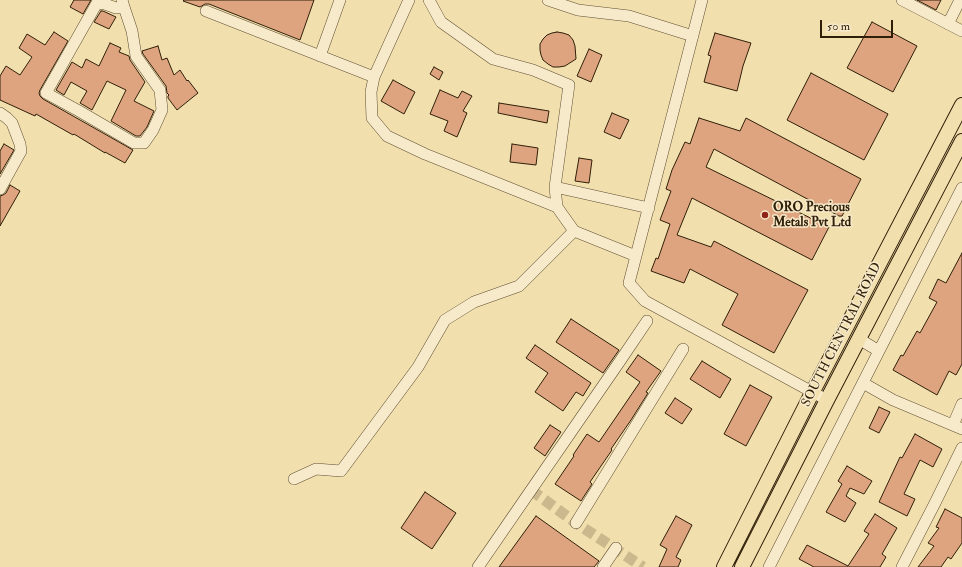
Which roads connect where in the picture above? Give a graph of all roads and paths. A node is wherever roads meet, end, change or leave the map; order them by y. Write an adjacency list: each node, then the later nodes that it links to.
1 (340, 0): 13 (street)
2 (409, 0): 14 (street)
3 (429, 0): 19 (street)
4 (548, 0): 12 (street)
5 (702, 0): 12 (street)
6 (902, 0): 10 (street)
7 (960, 0): 10 (street)
8 (123, 4): 8 (street)
9 (206, 11): 13 (street)
10 (948, 24): 11 (street)
11 (962, 31)
12 (693, 36): 22 (street)
13 (320, 56): 14 (street)
14 (374, 77): 21 (street)
15 (962, 105): 30 (main road, SOUTH CENTRAL ROAD)
16 (0, 114): 18 (street)
17 (962, 141): 26 (main road, SOUTH CENTRAL ROAD)
18 (0, 188)
19 (555, 188): 21 (street); 22 (street)
20 (962, 188): 28 (street)
21 (558, 207): 23 (street)
22 (649, 208): 24 (street)
23 (574, 231): 24 (street); 35 (street)
24 (636, 256): 30 (street)
25 (647, 321): 38 (street)
26 (859, 339): 28 (street); 31 (main road, SOUTH CENTRAL ROAD)
27 (683, 349): 36 (street)
28 (879, 351): 29 (street)
29 (863, 383): 33 (street); 42 (street)
30 (812, 393): 31 (street); 40 (main road, SOUTH CENTRAL ROAD)
31 (827, 400): 41 (main road, SOUTH CENTRAL ROAD)
32 (962, 404): 33 (street)
33 (958, 427)
34 (962, 448): 43 (street)
35 (294, 479)
36 (576, 523)
37 (616, 548): 39 (street)
38 (478, 567)
39 (603, 567)
40 (724, 567)
41 (742, 567)
42 (769, 567)
43 (902, 567)

